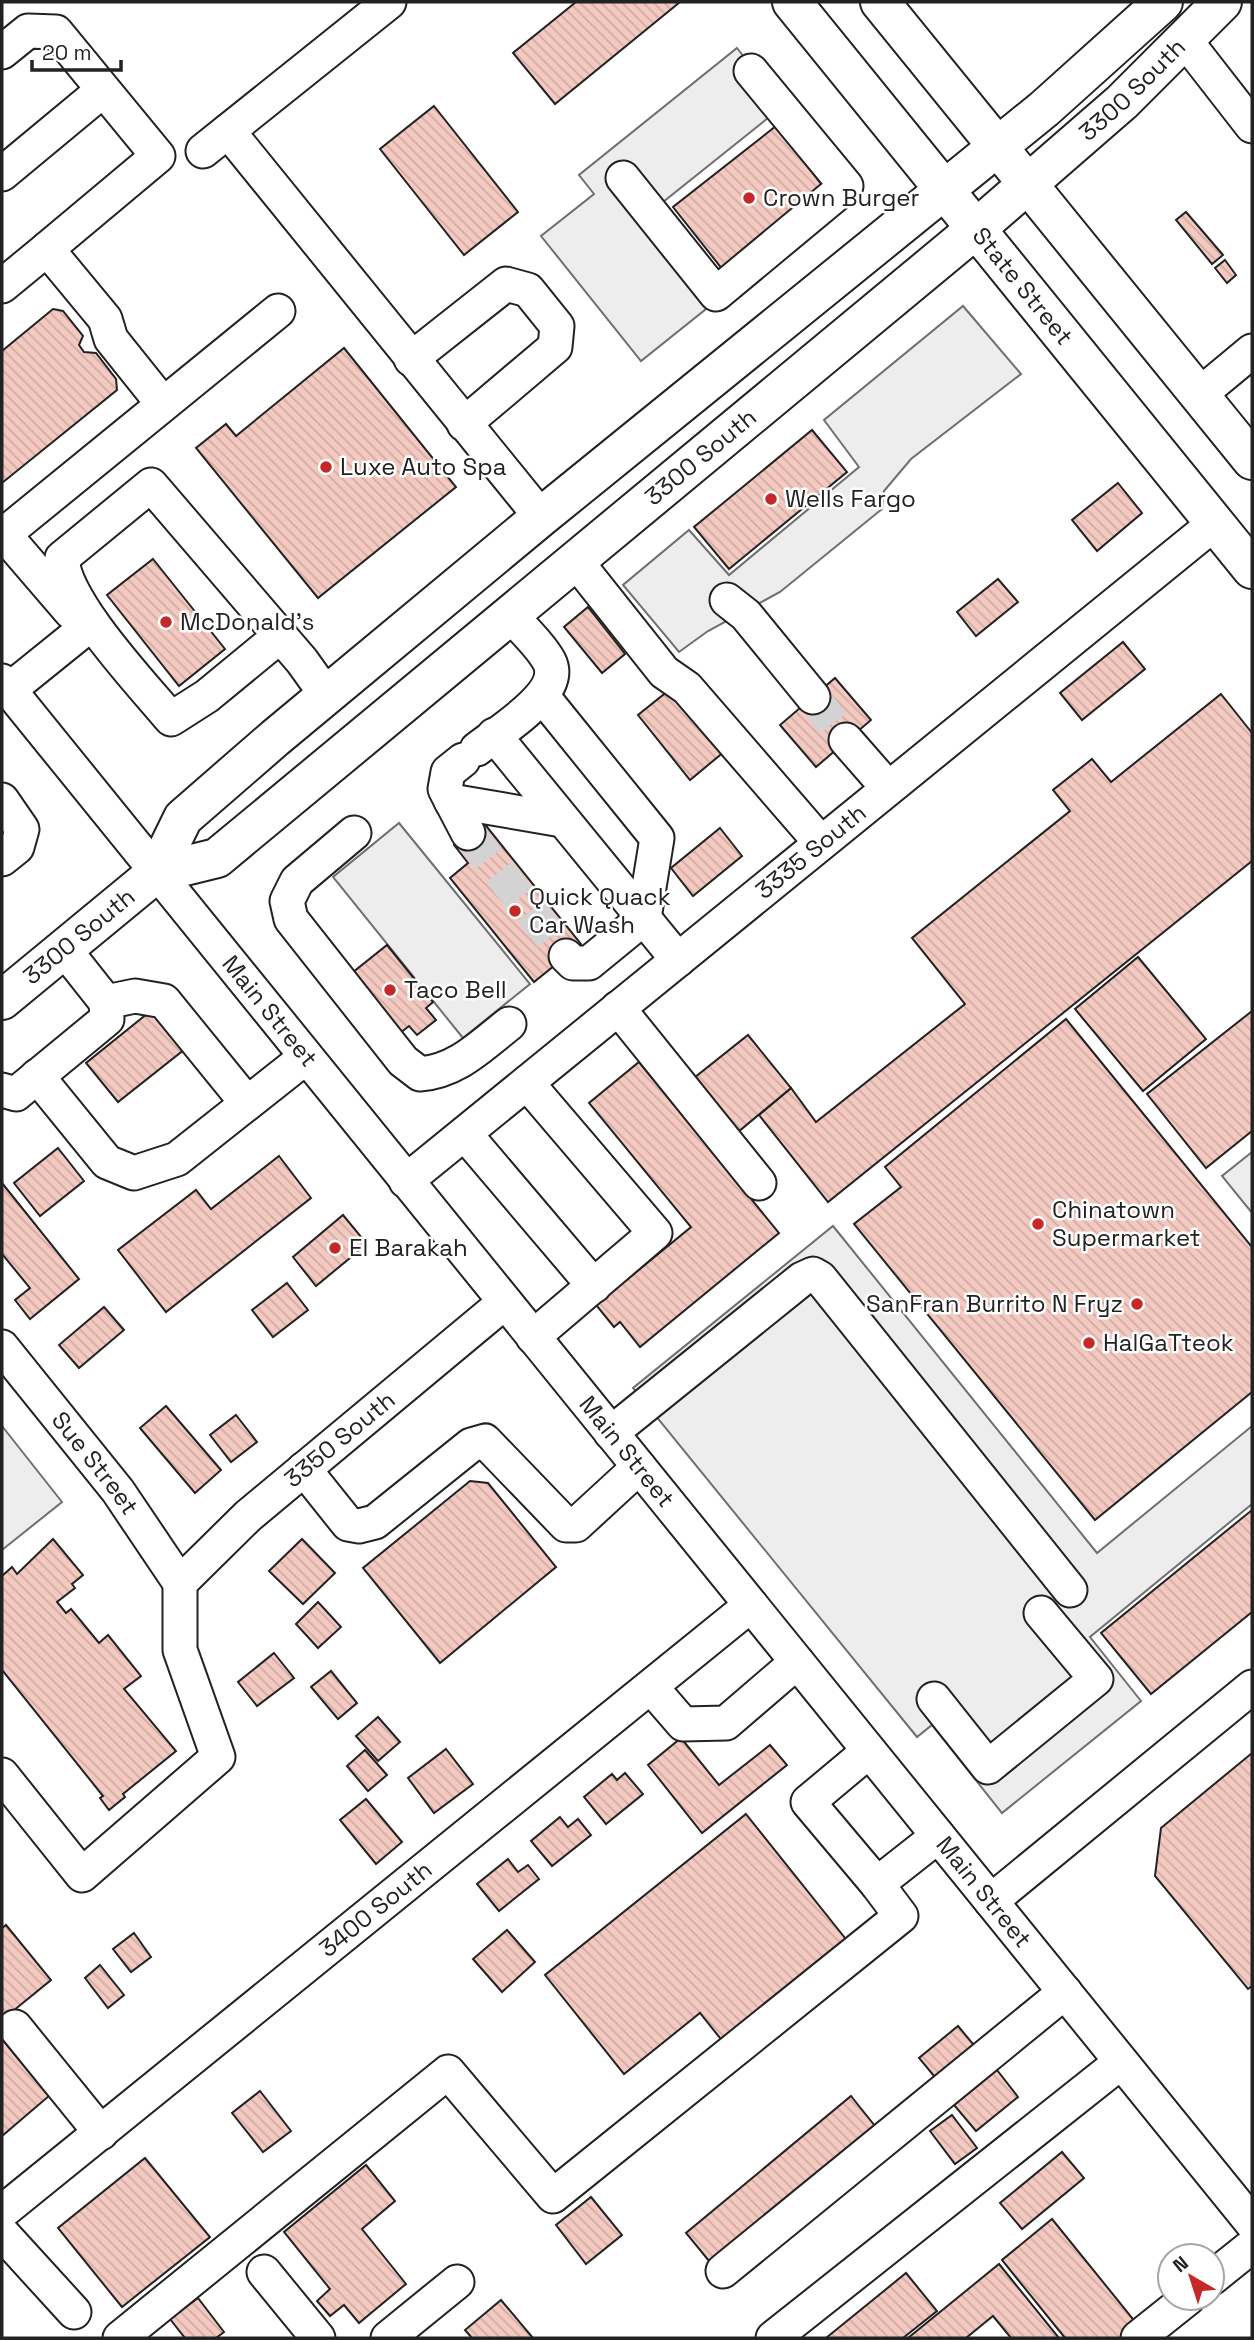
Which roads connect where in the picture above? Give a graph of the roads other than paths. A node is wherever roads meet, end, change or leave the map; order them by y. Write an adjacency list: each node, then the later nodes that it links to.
1 (389, 2): 21 (street)
2 (792, 2): 15 (main road, State Street)
3 (880, 2): 11 (main road)
4 (1163, 2): 11 (main road, 3300 South)
5 (1222, 2): 6 (main road, 3300 South)
6 (1185, 40): 10 (street); 14 (main road, 3300 South)
7 (2, 52): 9 (street)
8 (751, 71): 13 (street)
9 (102, 91): 12 (street); 17 (street)
10 (1252, 126)
11 (996, 147): 14 (main road); 15 (main road, 3300 South)
12 (2, 174)
13 (623, 178)
14 (1027, 184): 16 (main road, 3300 South); 22 (main road)
15 (946, 189): 16 (main road, State Street); 28 (main road, 3300 South)
16 (977, 228): 29 (main road, State Street); 31 (main road, 3300 South)
17 (47, 249): 18 (street); 23 (street)
18 (2, 286)
19 (278, 311): 23 (street)
20 (1252, 351): 22 (street)
21 (411, 359): 24 (street); 24 (street)
22 (1199, 395): 26 (main road)
23 (163, 404): 25 (street)
24 (464, 424): 28 (street)
25 (117, 443): 27 (street); 30 (street)
26 (1252, 460)
27 (150, 485): 35 (street); 36 (street)
28 (541, 517): 38 (main road, 3300 South)
29 (1215, 523): 32 (main road, State Street); 43 (street, 3335 South)
30 (3, 535): 35 (street)
31 (575, 560): 34 (main road, 3300 South); 49 (street)
32 (1252, 569)
33 (727, 600): 40 (street)
34 (510, 614): 39 (street); 51 (main road, 3300 South)
35 (92, 623): 36 (street); 37 (street)
36 (280, 636): 38 (street)
37 (6, 685): 51 (street, Main Street)
38 (327, 696): 51 (main road, 3300 South)
39 (542, 697): 42 (street); 52 (street)
40 (813, 697)
41 (846, 740): 43 (street)
42 (478, 748): 45 (street); 46 (street)
43 (888, 788): 49 (street, 3335 South)
44 (2, 800): 50 (street)
45 (451, 801): 46 (street); 48 (street)
46 (562, 820): 52 (street)
47 (354, 833): 59 (street)
48 (468, 834)
49 (821, 843): 55 (street, 3335 South)
50 (2, 859)
51 (156, 873): 53 (main road, 3300 South); 60 (street, Main Street)
52 (644, 918): 54 (street); 55 (street)
53 (64, 949): 56 (main road, 3300 South); 57 (street)
54 (566, 956)
55 (678, 960): 58 (street, 3335 South)
56 (2, 1000)
57 (106, 1002): 61 (street); 64 (street)
58 (618, 1008): 62 (street, 3335 South); 67 (street)
59 (509, 1024)
60 (306, 1057): 64 (street); 66 (street, Main Street)
61 (37, 1076): 63 (street); 64 (street)
62 (527, 1083): 65 (street, 3335 South); 68 (street)
63 (2, 1090)
64 (247, 1103)
65 (465, 1134): 66 (street, 3335 South); 68 (street)
66 (407, 1181): 69 (street, Main Street)
67 (759, 1183)
68 (594, 1286): 70 (street)
69 (505, 1302): 70 (street, Main Street); 74 (street, 3350 South)
70 (533, 1338): 72 (street, Main Street)
71 (2, 1347): 75 (street, Sue Street)
72 (611, 1433): 73 (street, Main Street); 76 (street)
73 (639, 1467): 74 (street); 77 (street, Main Street)
74 (304, 1469): 75 (street, 3350 South)
75 (180, 1583): 84 (street)
76 (1070, 1590)
77 (751, 1605): 79 (street, Main Street); 80 (street, 3400 South)
78 (1041, 1613): 82 (street)
79 (797, 1662): 80 (street); 83 (street, Main Street)
80 (651, 1687): 91 (street, 3400 South)
81 (1252, 1687): 87 (street)
82 (934, 1699)
83 (869, 1751): 85 (street, Main Street); 86 (street)
84 (2, 1775)
85 (938, 1836): 86 (street); 87 (street, Main Street)
86 (877, 1884): 102 (street)
87 (991, 1901): 88 (street, Main Street)
88 (1065, 1992): 90 (street, Main Street); 97 (street)
89 (15, 2027): 91 (street)
90 (1121, 2062): 93 (street, Main Street); 105 (street)
91 (101, 2133): 92 (street, 3400 South)
92 (2, 2212)
93 (1252, 2223)
94 (2, 2233): 100 (street)
95 (1252, 2246): 96 (street)
96 (1226, 2267)
97 (723, 2271)
98 (264, 2272): 103 (street)
99 (457, 2282): 104 (street)
100 (74, 2312)
101 (1170, 2312): 106 (street)
102 (120, 2338)
103 (318, 2338)
104 (388, 2338)
105 (773, 2338)
106 (1138, 2338)

